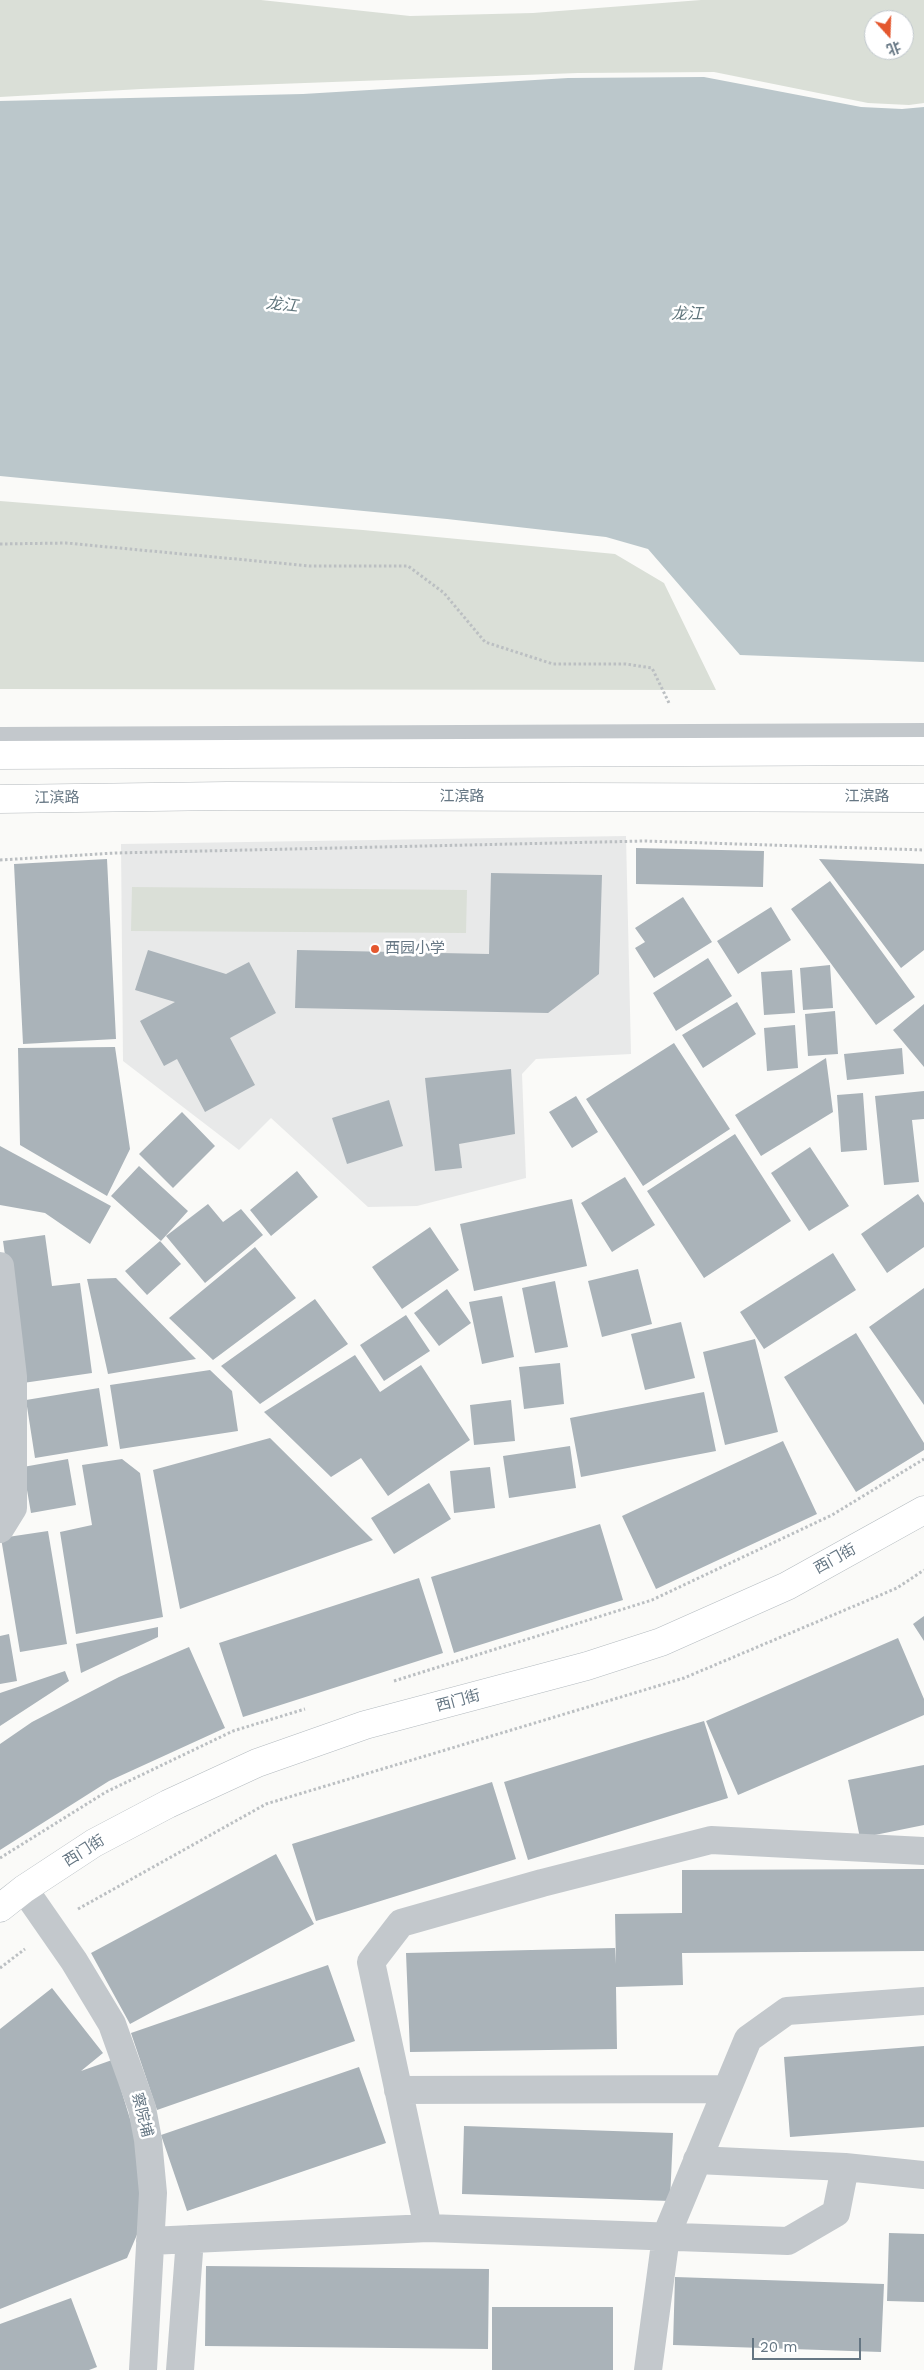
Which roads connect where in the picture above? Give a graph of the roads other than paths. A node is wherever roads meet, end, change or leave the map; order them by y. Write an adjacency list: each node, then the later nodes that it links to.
1 (924, 733): 2 (lane)
2 (0, 737)
3 (924, 751): 4 (main road)
4 (0, 756)
5 (924, 798): 6 (main road, 江滨路)
6 (0, 799)
7 (0, 1266): 8 (street)
8 (7, 1378): 10 (street)
9 (924, 1510): 12 (main road, 西门街)
10 (0, 1529)
11 (924, 1851): 16 (street)
12 (24, 1889): 13 (main road, 西门街); 23 (street, 察院埔)
13 (0, 1908)
14 (924, 2001): 15 (street)
15 (726, 2089): 16 (street); 17 (street)
16 (398, 2090): 20 (street)
17 (697, 2160): 18 (street); 21 (street)
18 (845, 2167): 19 (street); 21 (street)
19 (924, 2175)
20 (428, 2228): 21 (street); 22 (street)
21 (666, 2236): 26 (street)
22 (190, 2239): 23 (street); 25 (street)
23 (150, 2241): 24 (street, 察院埔)
24 (143, 2370)
25 (180, 2370)
26 (648, 2370)

